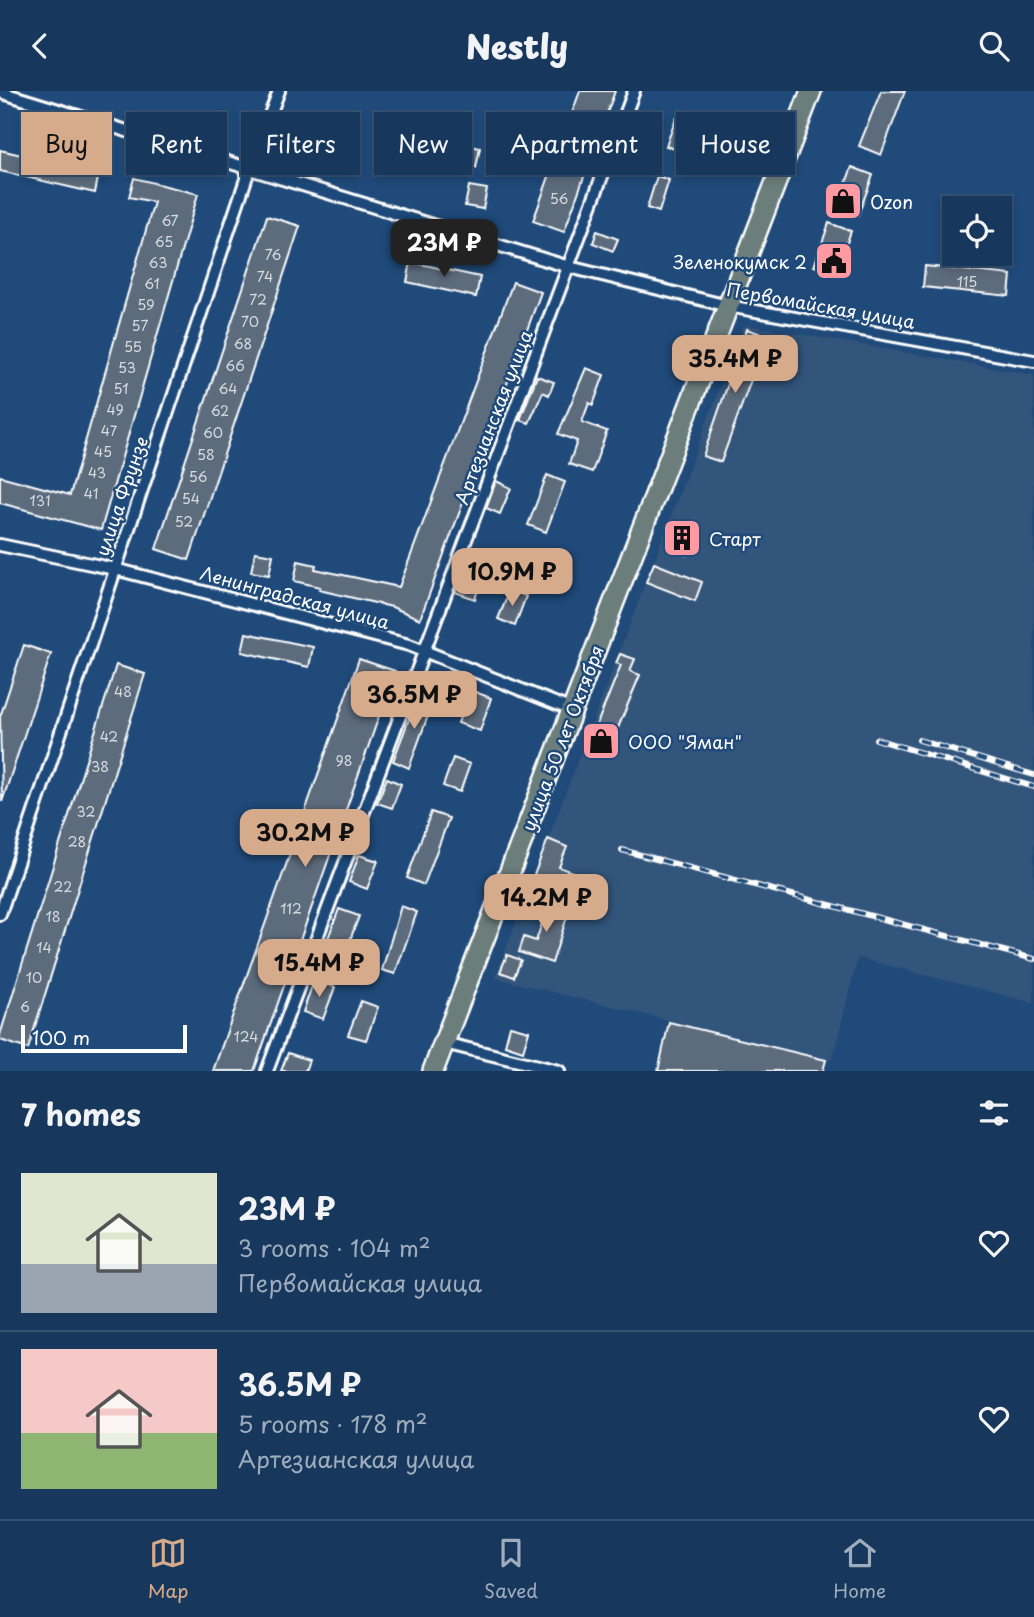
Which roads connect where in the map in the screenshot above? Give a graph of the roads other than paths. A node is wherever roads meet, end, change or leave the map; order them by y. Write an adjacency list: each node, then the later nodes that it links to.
1 (279, 91): 5 (street, улица Фрунзе)
2 (634, 91): 9 (street, Артезианская улица)
3 (811, 91): 10 (highway, улица 50 лет Октября)
4 (0, 92): 6 (street, Первомайская улица)
5 (271, 112)
6 (241, 164)
7 (247, 175): 13 (street, улица Фрунзе)
8 (276, 175): 9 (street, Первомайская улица)
9 (569, 267): 10 (street, Первомайская улица); 14 (street, Артезианская улица)
10 (728, 306): 11 (street, Первомайская улица); 15 (highway, улица 50 лет Октября)
11 (1034, 361)
12 (0, 545): 13 (street, Ленинградская улица)
13 (115, 569): 14 (street, Ленинградская улица); 16 (street, улица Фрунзе)
14 (423, 650): 15 (street, Ленинградская улица); 18 (street, Артезианская улица)
15 (572, 710): 17 (highway, улица 50 лет Октября)
16 (0, 914)
17 (444, 1043): 19 (highway, улица 50 лет Октября); 20 (street)
18 (267, 1071)
19 (433, 1071)
20 (559, 1071)

